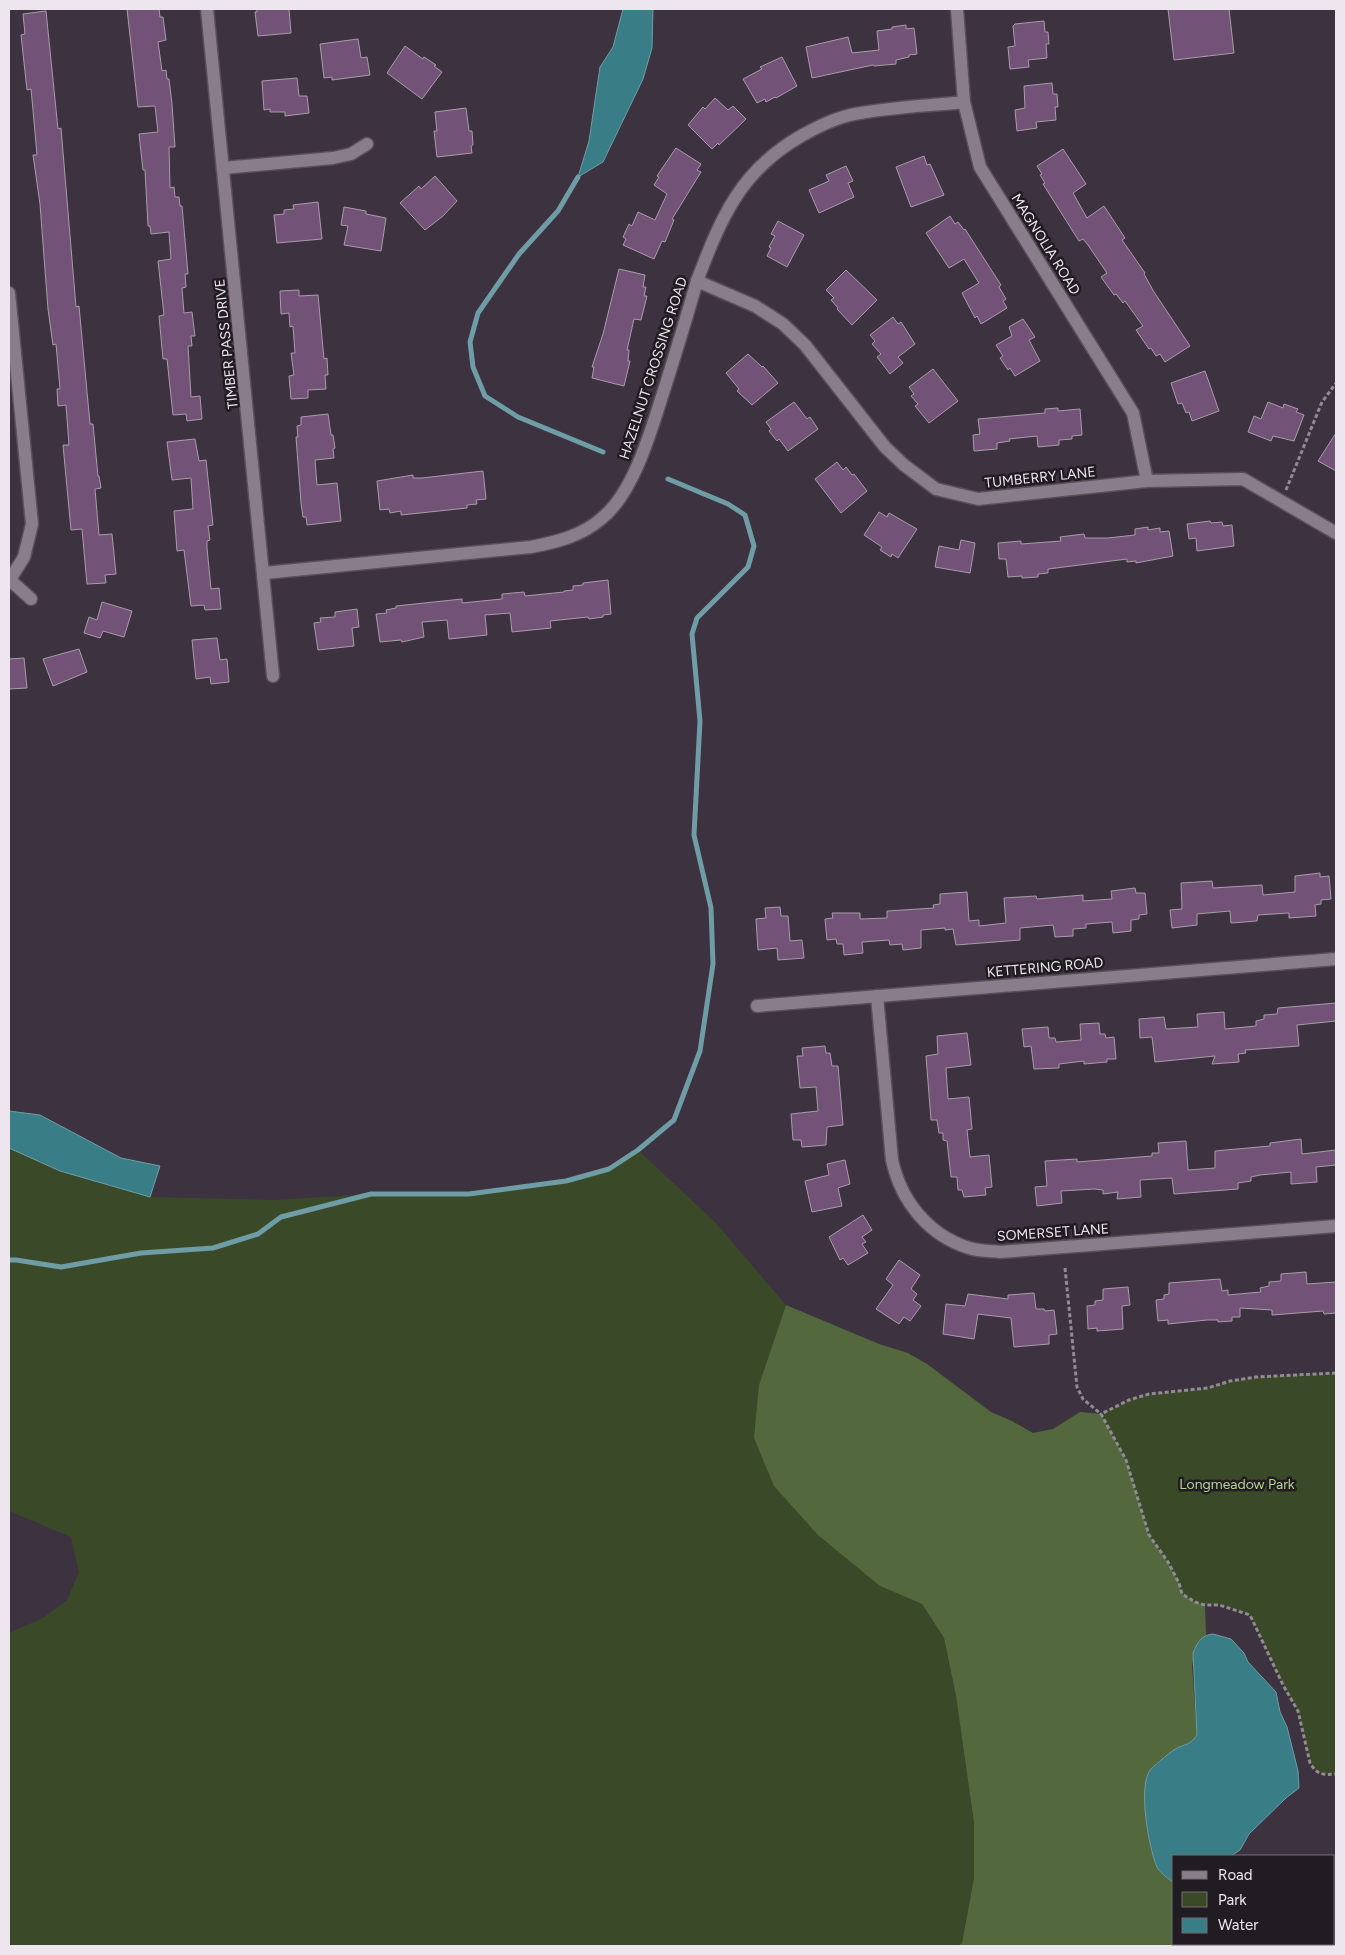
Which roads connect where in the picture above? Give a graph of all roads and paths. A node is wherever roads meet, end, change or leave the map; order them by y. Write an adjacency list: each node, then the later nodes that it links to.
1 (208, 9): 5 (street, TIMBER PASS DRIVE)
2 (957, 9): 3 (street, MAGNOLIA ROAD)
3 (964, 102): 6 (street, HAZELNUT CROSSING ROAD); 9 (street, MAGNOLIA ROAD)
4 (367, 144): 5 (street)
5 (223, 168): 12 (street, TIMBER PASS DRIVE)
6 (697, 281): 9 (street, TUMBERRY LANE); 12 (street, HAZELNUT CROSSING ROAD)
7 (9, 293): 13 (street)
8 (1336, 383): 10 (path)
9 (1147, 481): 10 (street, TUMBERRY LANE)
10 (1281, 501): 11 (street, TUMBERRY LANE)
11 (1336, 533)
12 (264, 573): 15 (street, TIMBER PASS DRIVE)
13 (9, 580): 14 (street)
14 (31, 599)
15 (273, 676)
16 (1336, 959): 17 (street, KETTERING ROAD)
17 (877, 996): 18 (street, KETTERING ROAD); 19 (street, SOMERSET LANE)
18 (756, 1006)
19 (1336, 1226)
20 (1065, 1268): 22 (path)
21 (1336, 1373): 22 (path)
22 (1101, 1414): 23 (path)
23 (1336, 1774)

